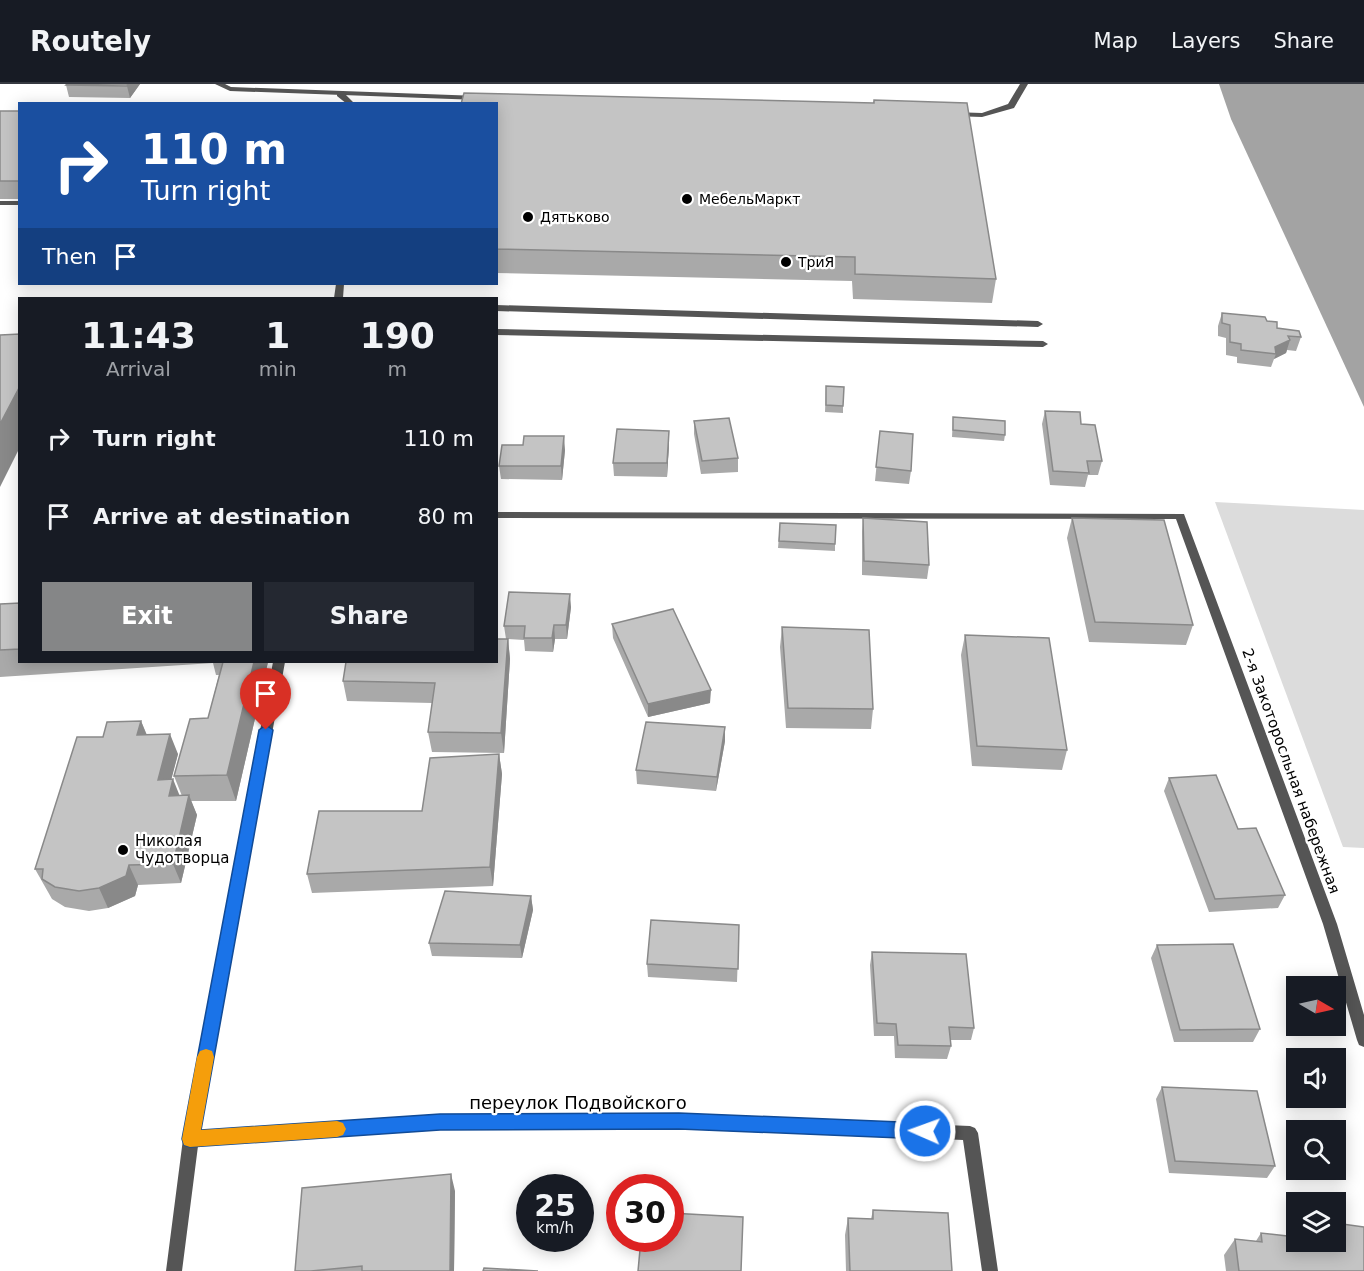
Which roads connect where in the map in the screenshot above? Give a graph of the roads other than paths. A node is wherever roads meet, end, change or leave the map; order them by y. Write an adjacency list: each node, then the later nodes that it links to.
1 (219, 84): 3 (street)
2 (1024, 84): 6 (street)
3 (340, 94): 4 (street); 5 (street)
4 (484, 99)
5 (350, 102)
6 (947, 114)
7 (0, 203): 8 (street)
8 (18, 203)
9 (498, 308): 10 (street)
10 (1038, 324)
11 (498, 332): 12 (street)
12 (1043, 344)
13 (498, 515): 15 (street, 2-я Закоторосльная набережная)
14 (279, 663): 16 (street)
15 (1364, 1040)
16 (190, 1139): 17 (street); 18 (street, переулок Подвойского)
17 (174, 1271)
18 (990, 1271)

